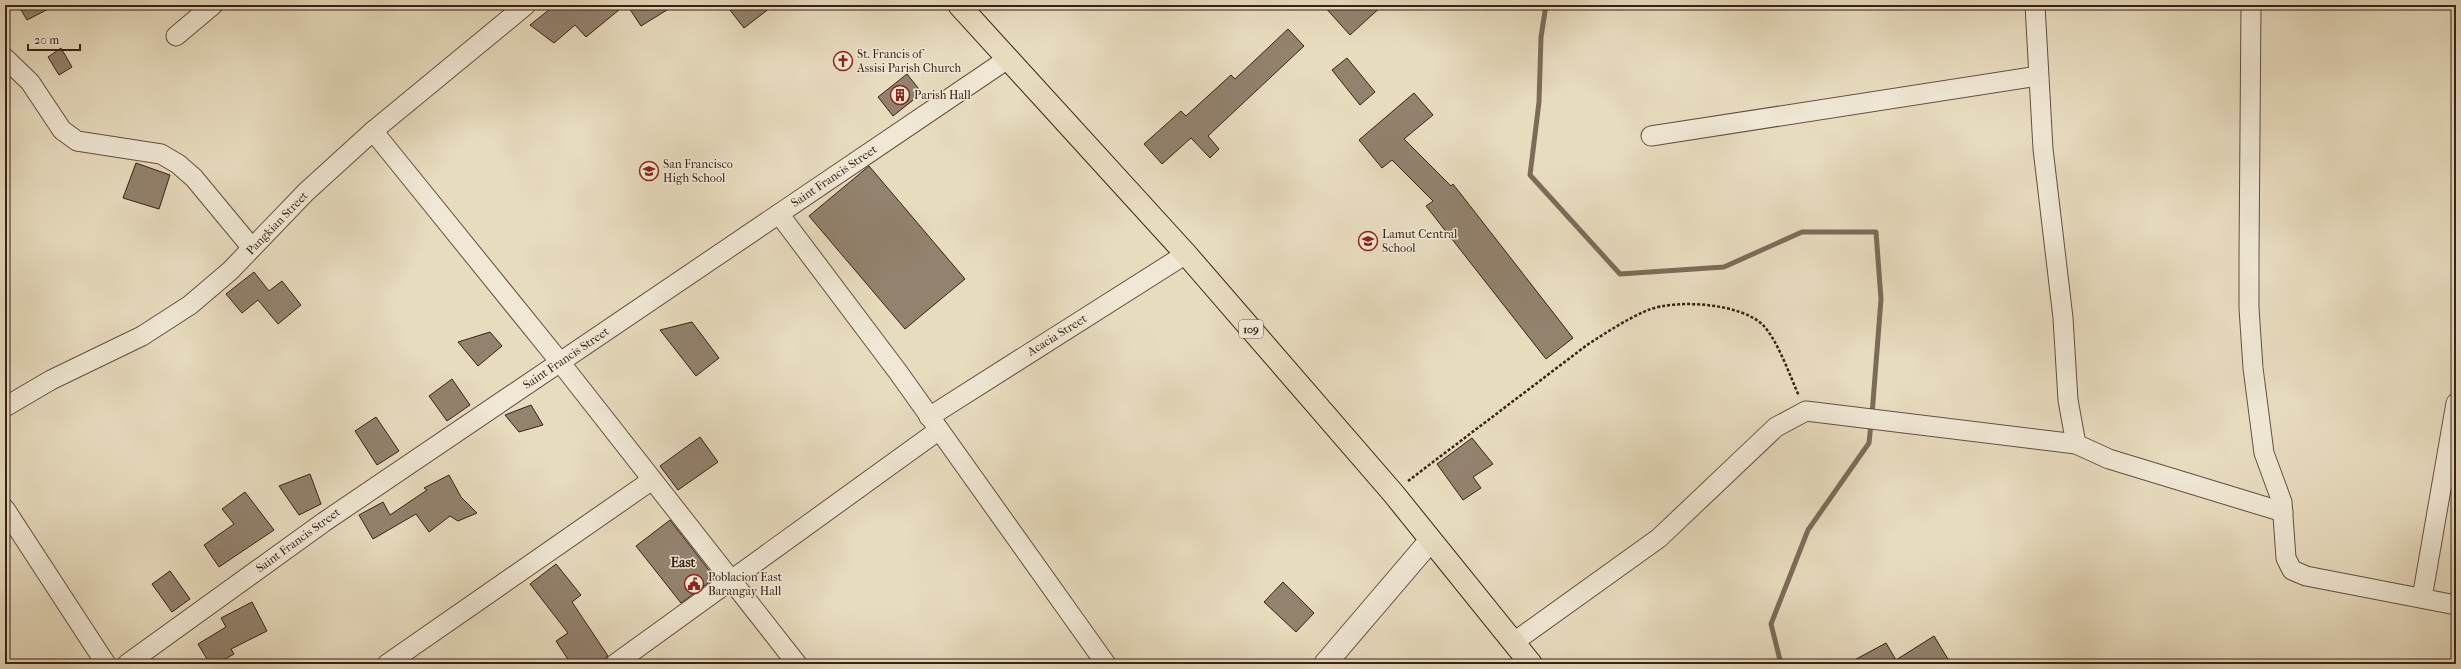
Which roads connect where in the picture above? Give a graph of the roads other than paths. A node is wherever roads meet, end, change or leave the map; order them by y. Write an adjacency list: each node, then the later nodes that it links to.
1 (526, 5): 10 (street, Pangkian Street)
2 (959, 5): 8 (main road, 109)
3 (2035, 5): 9 (street)
4 (2251, 5): 22 (street)
5 (208, 6): 6 (street)
6 (176, 36)
7 (5, 58): 13 (street)
8 (1009, 58): 12 (street, Saint Francis Street); 14 (main road, 109)
9 (2038, 76): 11 (street); 19 (street)
10 (373, 131): 13 (street, Pangkian Street); 15 (street)
11 (1651, 136)
12 (779, 214): 15 (street, Saint Francis Street); 18 (street)
13 (252, 248): 17 (street, Pangkian Street)
14 (1186, 254): 18 (street, Acacia Street); 23 (main road, 109)
15 (560, 362): 20 (street); 29 (street, Saint Francis Street)
16 (2456, 403): 25 (street)
17 (5, 407)
18 (934, 424): 24 (street, Acacia Street); 33 (street)
19 (2076, 444): 22 (street); 27 (street)
20 (652, 480): 24 (street); 30 (street)
21 (5, 510): 28 (street)
22 (2283, 512): 25 (street)
23 (1430, 541): 27 (main road, 109); 34 (street)
24 (733, 580): 31 (street, Acacia Street); 32 (street)
25 (2422, 598): 26 (street)
26 (2456, 605)
27 (1514, 642): 35 (main road, 109)
28 (106, 664)
29 (127, 664)
30 (387, 664)
31 (615, 664)
32 (797, 664)
33 (1106, 664)
34 (1325, 664)
35 (1531, 664)

